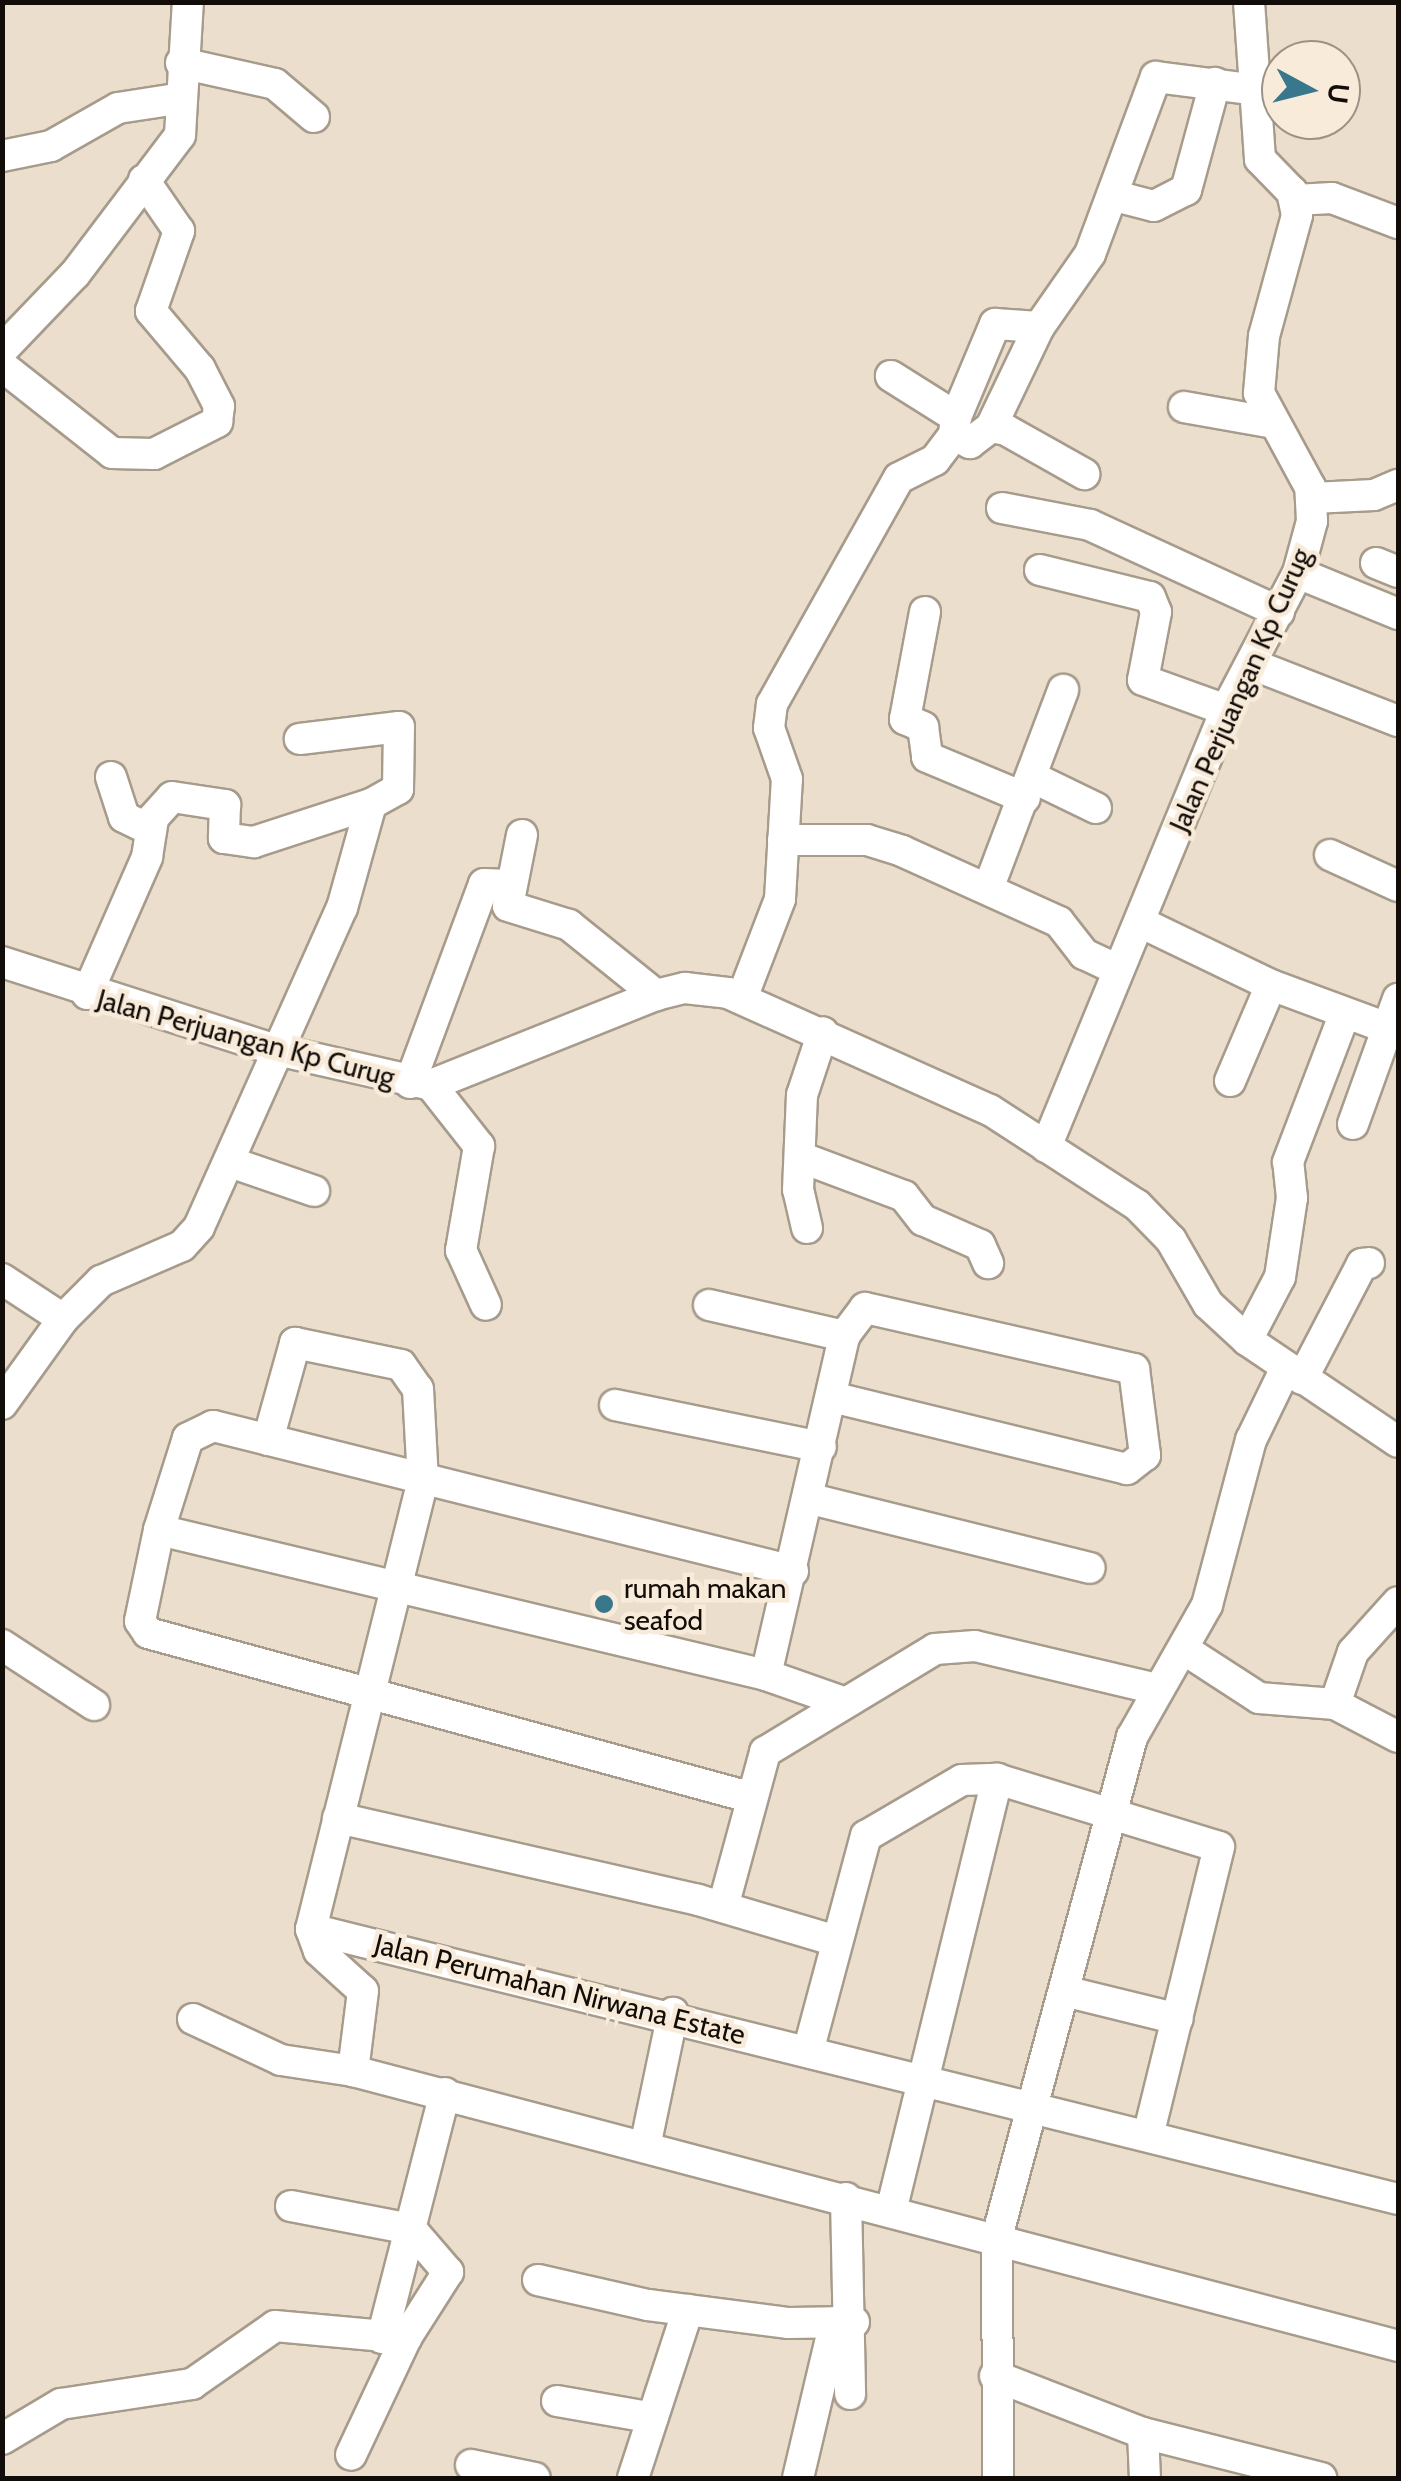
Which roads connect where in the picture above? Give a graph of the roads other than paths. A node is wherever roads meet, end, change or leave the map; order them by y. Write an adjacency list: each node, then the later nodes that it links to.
1 (188, 2): 3 (street)
2 (1249, 2): 5 (street)
3 (181, 63): 6 (street); 7 (street)
4 (1215, 84): 5 (street); 10 (street); 10 (street)
5 (1257, 90): 11 (street)
6 (177, 99): 8 (street); 9 (street)
7 (314, 117)
8 (2, 156)
9 (144, 180): 14 (street); 15 (street)
10 (1115, 196): 13 (street)
11 (1295, 200): 12 (street); 18 (street)
12 (1398, 223)
13 (1039, 328): 19 (street); 20 (street)
14 (2, 350)
15 (2, 366)
16 (891, 376): 19 (street)
17 (1184, 407): 18 (street)
18 (1268, 422): 23 (street)
19 (955, 426): 20 (street); 41 (street)
20 (991, 427): 21 (street)
21 (1084, 474)
22 (1398, 485): 23 (street)
23 (1313, 498): 26 (street, Jalan Perjuangan Kp Curug)
24 (1002, 508): 28 (street)
25 (1040, 570): 32 (street)
26 (1298, 573): 28 (street, Jalan Perjuangan Kp Curug); 29 (street)
27 (925, 612): 36 (street)
28 (1280, 612): 30 (street, Jalan Perjuangan Kp Curug)
29 (1398, 614)
30 (1254, 665): 32 (street, Jalan Perjuangan Kp Curug); 33 (street)
31 (1063, 690): 36 (street)
32 (1226, 710): 46 (street, Jalan Perjuangan Kp Curug)
33 (1398, 721)
34 (300, 738): 37 (street)
35 (111, 777): 39 (street)
36 (1029, 787): 38 (street); 45 (street)
37 (372, 804): 39 (street); 57 (street)
38 (1096, 808)
39 (151, 830): 50 (street)
40 (522, 835): 43 (street)
41 (784, 840): 45 (street); 52 (street)
42 (1330, 855): 44 (street)
43 (509, 884): 51 (street); 59 (street)
44 (1398, 886)
45 (988, 888): 48 (street)
46 (1142, 923): 48 (street, Jalan Perjuangan Kp Curug); 49 (street)
47 (2, 962): 50 (street, Jalan Perjuangan Kp Curug)
48 (1118, 970): 61 (street, Jalan Perjuangan Kp Curug)
49 (1271, 984): 54 (street); 58 (street)
50 (87, 994): 57 (street, Jalan Perjuangan Kp Curug)
51 (656, 995): 52 (street, Jalan Perjuangan Kp Curug); 59 (street, Jalan Perjuangan Kp Curug)
52 (742, 998): 56 (street, Jalan Perjuangan Kp Curug)
53 (1398, 999): 55 (street)
54 (1344, 1015): 55 (street); 73 (street)
55 (1391, 1030): 60 (street)
56 (823, 1032): 61 (street, Jalan Perjuangan Kp Curug); 62 (street)
57 (273, 1049): 59 (street, Jalan Perjuangan Kp Curug); 63 (street)
58 (1230, 1081)
59 (420, 1084): 69 (street)
60 (1353, 1124)
61 (1046, 1147): 73 (street, Jalan Perjuangan Kp Curug)
62 (800, 1157): 65 (street); 66 (street)
63 (230, 1162): 64 (street); 71 (street)
64 (314, 1191)
65 (806, 1228)
66 (988, 1262)
67 (1369, 1263): 74 (street)
68 (2, 1280): 71 (street)
69 (486, 1305)
70 (709, 1306): 72 (street)
71 (63, 1319): 76 (street)
72 (844, 1336): 75 (street); 75 (street)
73 (1246, 1340): 74 (street, Jalan Perjuangan Kp Curug)
74 (1294, 1374): 79 (street, Jalan Perjuangan Kp Curug); 89 (street)
75 (832, 1397): 80 (street)
76 (2, 1404)
77 (615, 1405): 80 (street)
78 (268, 1440): 81 (street); 81 (street); 83 (street)
79 (1398, 1442)
80 (821, 1447): 82 (street)
81 (424, 1480): 85 (street); 86 (street)
82 (812, 1500): 84 (street); 85 (street)
83 (159, 1530): 86 (street); 92 (street)
84 (1090, 1568)
85 (793, 1571): 90 (street)
86 (400, 1590): 90 (street); 92 (street)
87 (1398, 1602): 94 (street)
88 (2, 1645): 95 (street)
89 (1185, 1650): 91 (street); 94 (street)
90 (766, 1675): 93 (street)
91 (1154, 1688): 93 (street); 99 (street)
92 (374, 1700): 98 (street); 100 (street)
93 (843, 1702): 98 (street)
94 (1335, 1704): 96 (street)
95 (94, 1705)
96 (1398, 1737)
97 (997, 1779): 99 (street); 103 (street); 110 (street)
98 (749, 1797): 101 (street)
99 (1108, 1810): 104 (street); 107 (street)
100 (338, 1818): 101 (street); 102 (street)
101 (724, 1907): 103 (street)
102 (312, 1929): 105 (street, Jalan Perumahan Nirwana Estate); 109 (street)
103 (836, 1941): 108 (street)
104 (1064, 1991): 107 (street); 112 (street)
105 (673, 2013): 108 (street, Jalan Perumahan Nirwana Estate); 114 (street)
106 (193, 2019): 109 (street)
107 (1178, 2019): 113 (street)
108 (808, 2052): 110 (street, Jalan Perumahan Nirwana Estate)
109 (354, 2070): 111 (street)
110 (921, 2077): 112 (street, Jalan Perumahan Nirwana Estate); 118 (street)
111 (445, 2093): 114 (street); 119 (street)
112 (1036, 2104): 113 (street, Jalan Perumahan Nirwana Estate); 120 (street)
113 (1149, 2133): 116 (street, Jalan Perumahan Nirwana Estate)
114 (646, 2142): 115 (street)
115 (846, 2198): 118 (street); 123 (street)
116 (1398, 2199)
117 (291, 2206): 119 (street)
118 (892, 2207): 120 (street)
119 (411, 2229): 124 (street); 124 (street)
120 (997, 2236): 125 (street); 126 (street)
121 (538, 2280): 122 (street)
122 (688, 2310): 123 (street); 129 (street)
123 (845, 2322): 127 (street); 137 (street)
124 (394, 2338): 131 (street); 132 (street)
125 (1398, 2346)
126 (995, 2376): 130 (street); 138 (street)
127 (850, 2394)
128 (557, 2401): 129 (street)
129 (653, 2418): 136 (street)
130 (1144, 2433): 134 (street); 139 (street)
131 (2, 2439)
132 (351, 2455)
133 (472, 2465): 135 (street)
134 (1270, 2472): 140 (street)
135 (536, 2478)
136 (633, 2478)
137 (798, 2478)
138 (998, 2478)
139 (1146, 2478)
140 (1322, 2478)

